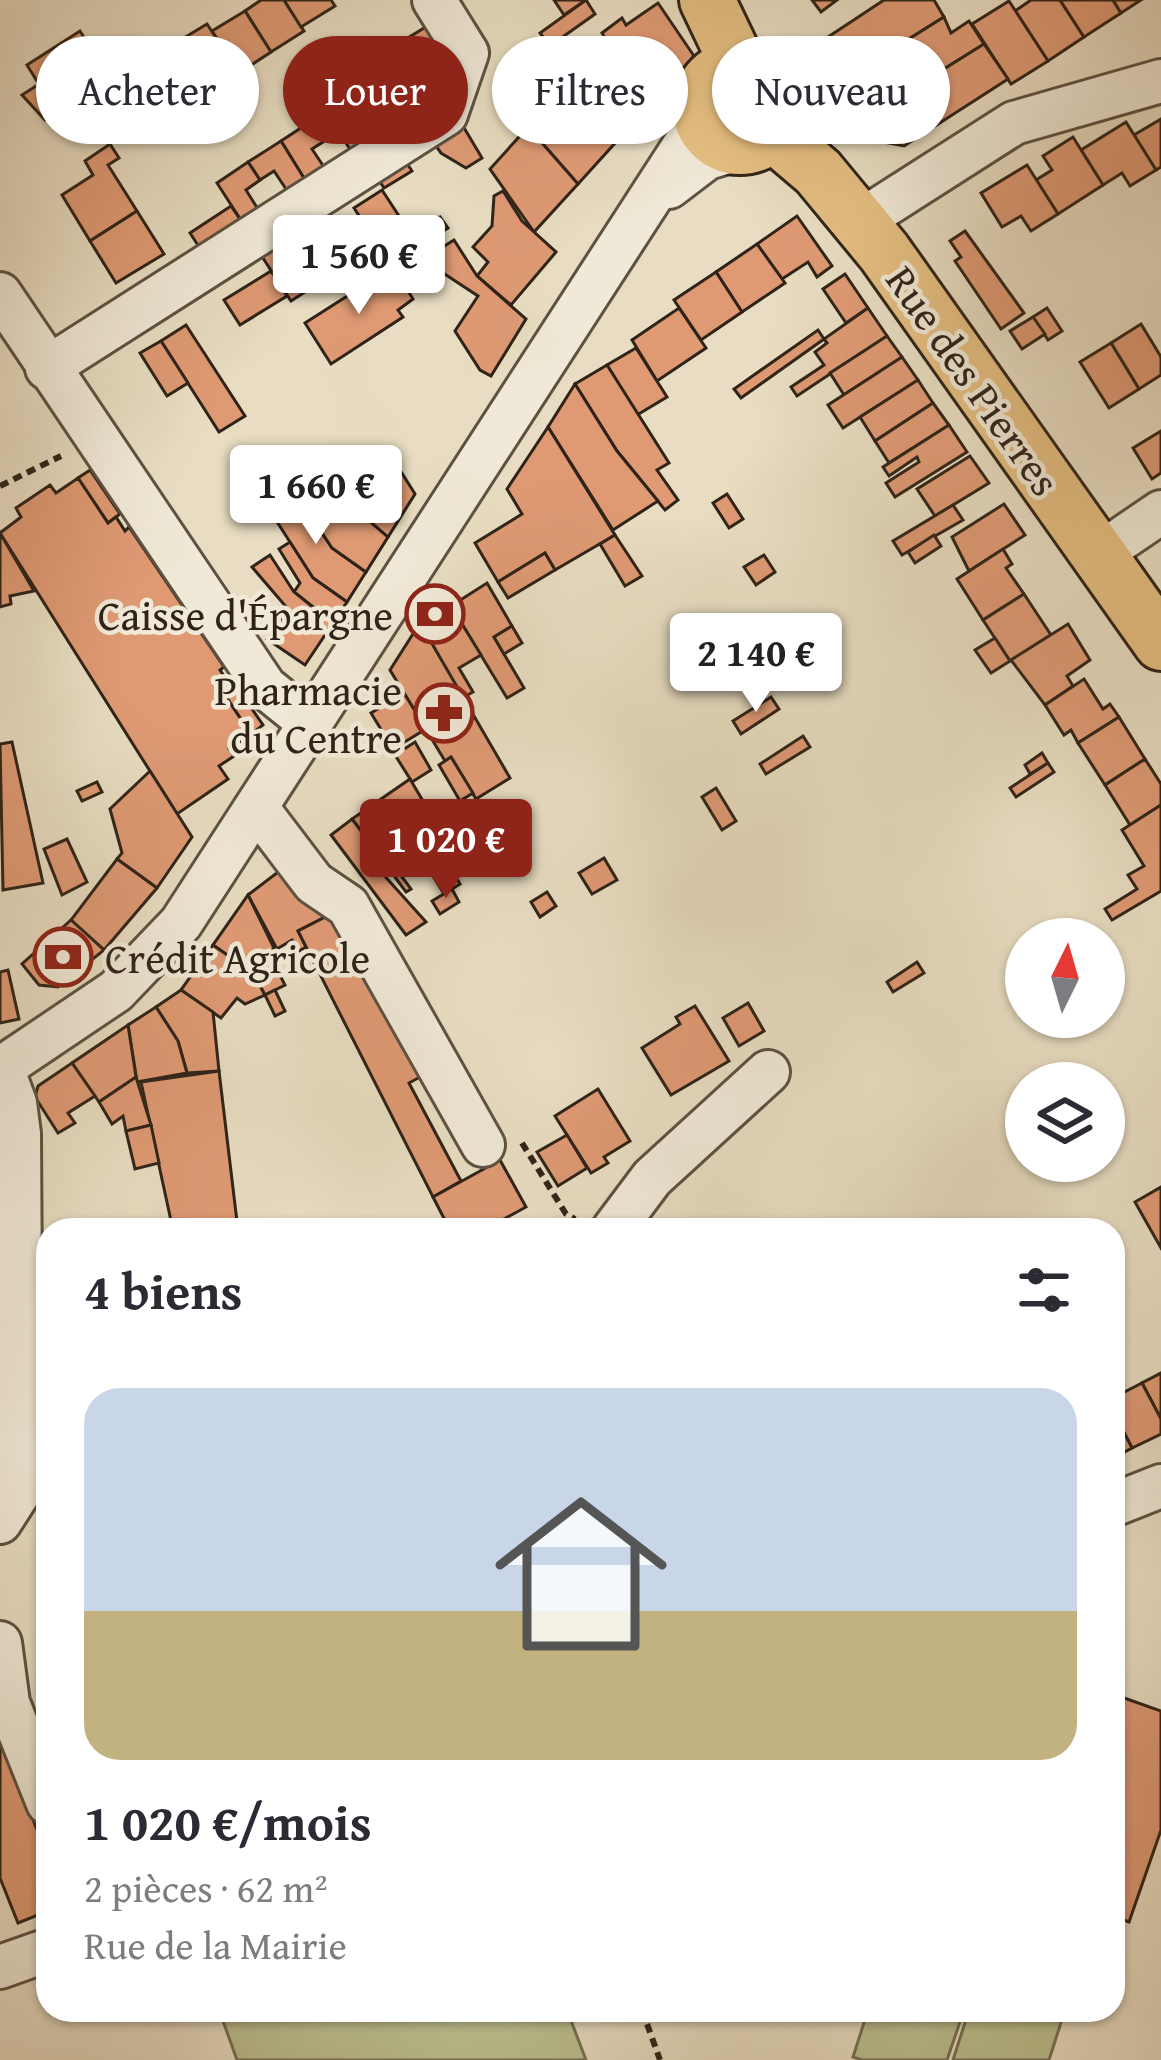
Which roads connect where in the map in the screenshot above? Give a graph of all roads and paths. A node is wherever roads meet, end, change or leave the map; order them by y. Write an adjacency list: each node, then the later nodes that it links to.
1 (434, 0): 11 (street)
2 (706, 0): 3 (main road)
3 (724, 36)
4 (712, 80): 6 (main road)
5 (1161, 81): 9 (street)
6 (712, 110)
7 (726, 144): 17 (street)
8 (769, 144): 9 (main road, Rue des Pierres)
9 (859, 222): 15 (main road, Rue des Pierres)
10 (0, 294): 11 (street)
11 (47, 368): 12 (street)
12 (95, 438): 13 (path); 17 (street)
13 (0, 486)
14 (1161, 512): 15 (street)
15 (1098, 555): 16 (main road, Rue des Pierres)
16 (1161, 643)
17 (310, 724): 18 (street)
18 (257, 808): 19 (street); 21 (street)
19 (1, 1068): 23 (street)
20 (768, 1072): 22 (street)
21 (483, 1145)
22 (622, 1218)
23 (35, 1447): 26 (street)
24 (1161, 1486): 25 (street)
25 (1125, 1500)
26 (0, 1522)
27 (0, 1643): 28 (street)
28 (36, 1773)
29 (36, 1954): 30 (street)
30 (0, 1967)
31 (646, 2022): 32 (path)
32 (659, 2060)

